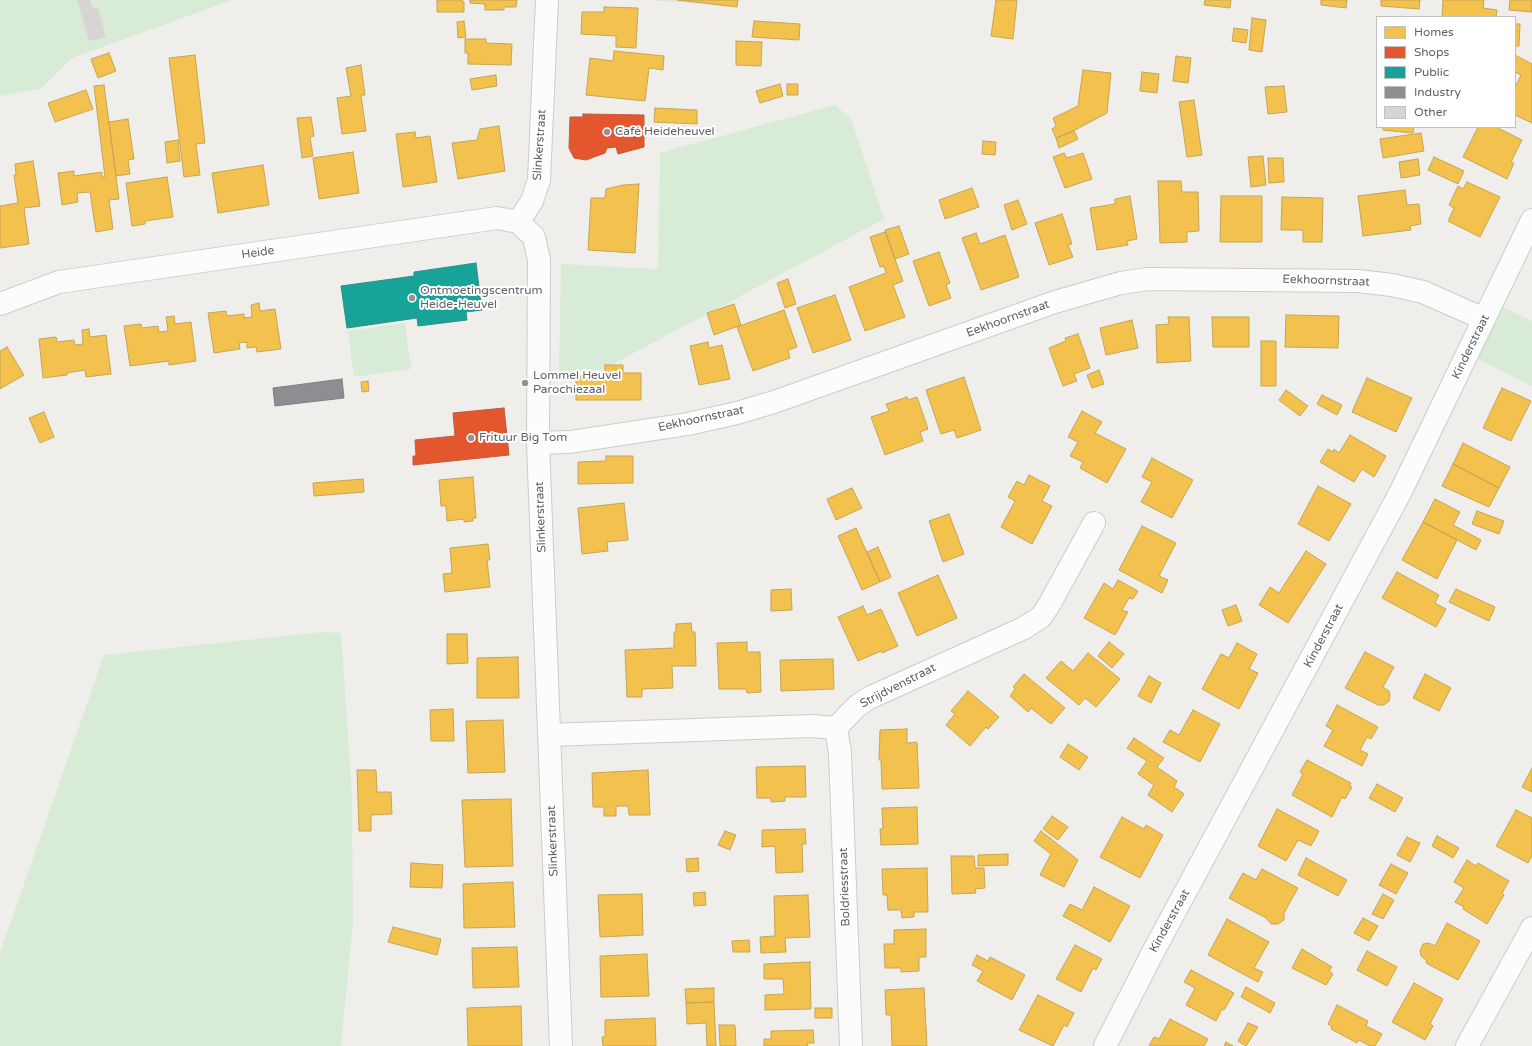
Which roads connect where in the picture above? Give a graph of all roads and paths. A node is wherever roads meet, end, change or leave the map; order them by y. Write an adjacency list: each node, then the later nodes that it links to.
1 (547, 0): 3 (street, Slinkerstraat)
2 (1532, 220): 5 (street, Kinderstraat)
3 (518, 222): 4 (street, Heide); 6 (street, Slinkerstraat)
4 (0, 304)
5 (1484, 319): 6 (street, Eekhoornstraat); 13 (street, Kinderstraat)
6 (538, 443): 9 (street, Slinkerstraat)
7 (1094, 523): 8 (street, Strijdvenstraat)
8 (836, 728): 9 (street); 12 (street, Boldriesstraat)
9 (549, 735): 11 (street, Slinkerstraat)
10 (1532, 928): 14 (street)
11 (561, 1046)
12 (851, 1046)
13 (1105, 1046)
14 (1467, 1046)

